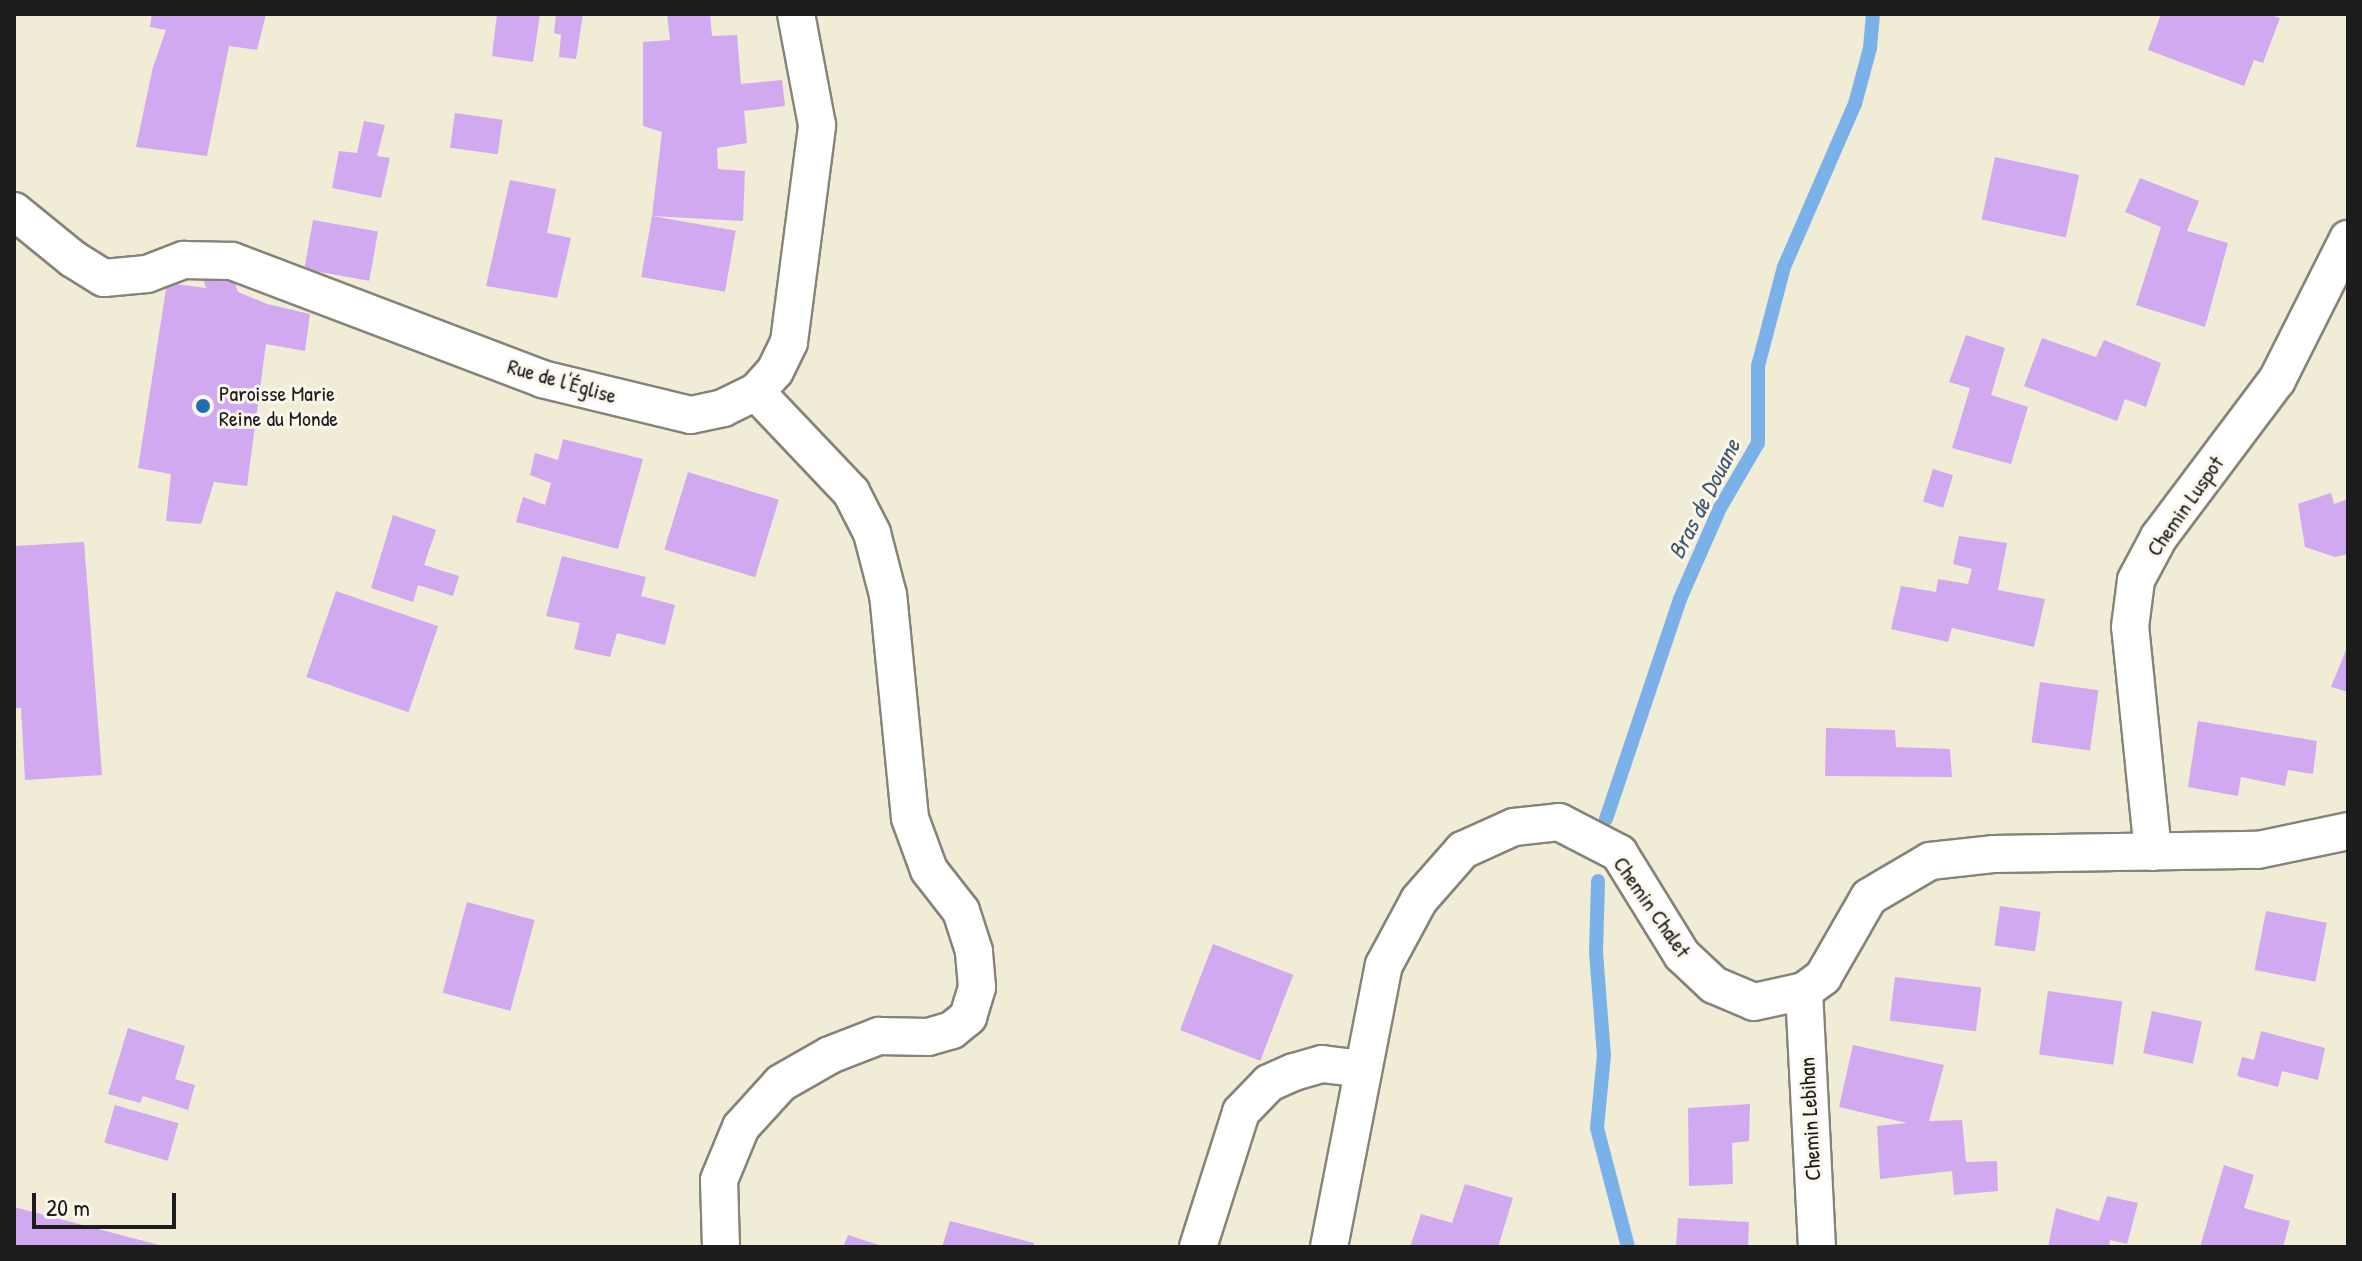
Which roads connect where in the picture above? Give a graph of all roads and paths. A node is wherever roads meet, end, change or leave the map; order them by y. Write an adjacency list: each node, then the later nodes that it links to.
1 (796, 14): 4 (street, Rue de l'Église)
2 (14, 211): 4 (street, Rue de l'Église)
3 (2348, 239): 6 (street, Chemin Luspot)
4 (756, 392): 9 (street)
5 (2348, 831): 6 (street)
6 (2153, 852): 7 (street)
7 (1804, 991): 8 (street, Chemin Chalet); 12 (street, Chemin Lebihan)
8 (1363, 1069): 10 (street); 11 (street, Chemin Chalet)
9 (721, 1247)
10 (1198, 1247)
11 (1329, 1247)
12 (1817, 1247)

